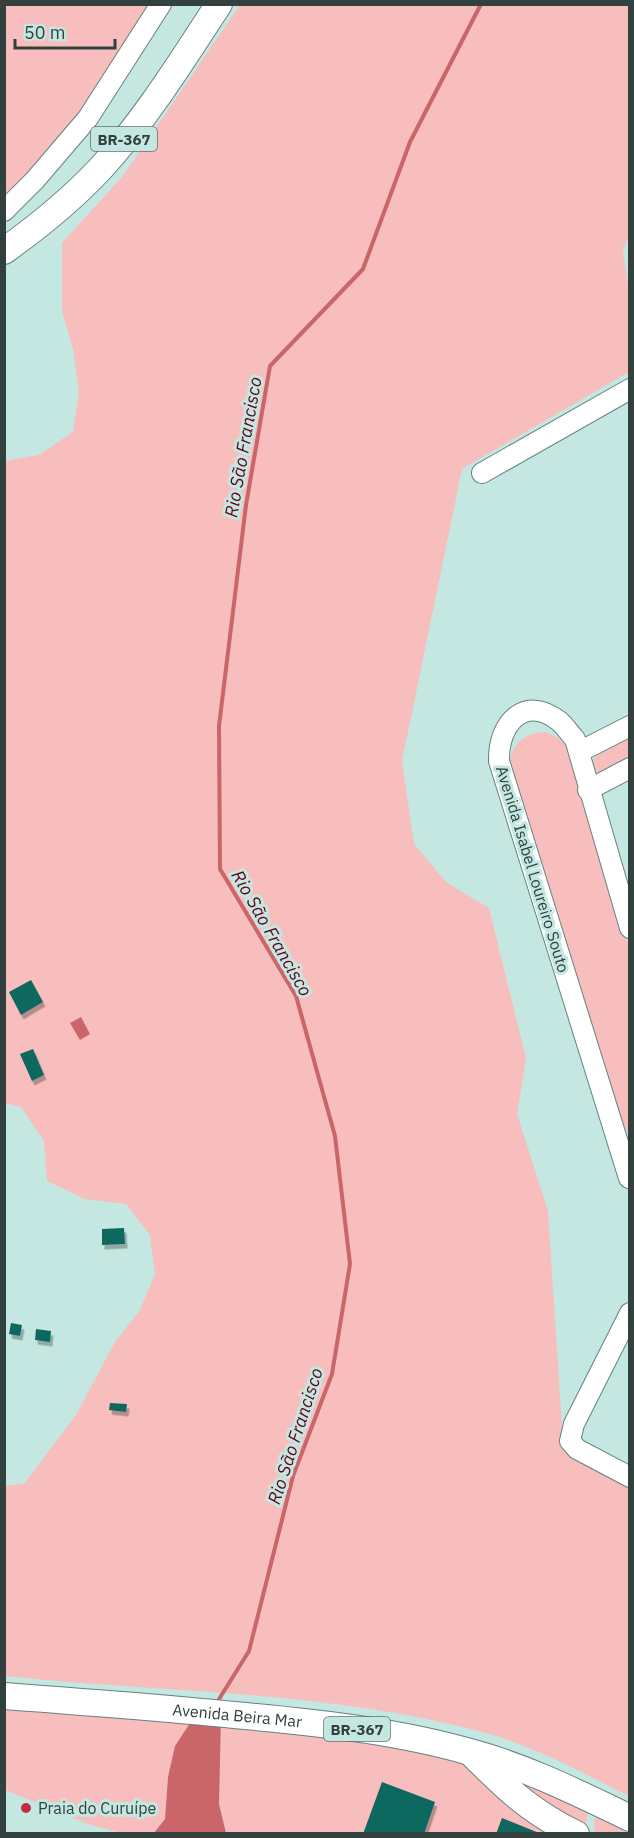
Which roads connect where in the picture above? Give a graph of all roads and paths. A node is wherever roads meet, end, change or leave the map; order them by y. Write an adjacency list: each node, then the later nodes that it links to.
1 (161, 4): 3 (street)
2 (219, 4): 4 (main road, BR-367)
3 (4, 211)
4 (4, 251)
5 (630, 389): 6 (street)
6 (482, 474)
7 (630, 726): 8 (street)
8 (579, 752): 10 (street, Avenida Isabel Loureiro Souto); 13 (street, Avenida Isabel Loureiro Souto)
9 (630, 768): 10 (street)
10 (588, 790): 11 (street, Avenida Isabel Loureiro Souto)
11 (630, 928)
12 (4, 1160): 14 (path)
13 (629, 1178)
14 (4, 1191)
15 (630, 1313): 16 (street)
16 (630, 1477)
17 (4, 1695): 18 (main road, Avenida Beira Mar / BR-367)
18 (468, 1751): 19 (main road, Avenida Beira Mar / BR-367); 21 (main road)
19 (595, 1801): 20 (main road, Avenida Beira Mar / BR-367); 22 (main road)
20 (630, 1818)
21 (576, 1833)
22 (590, 1833)

